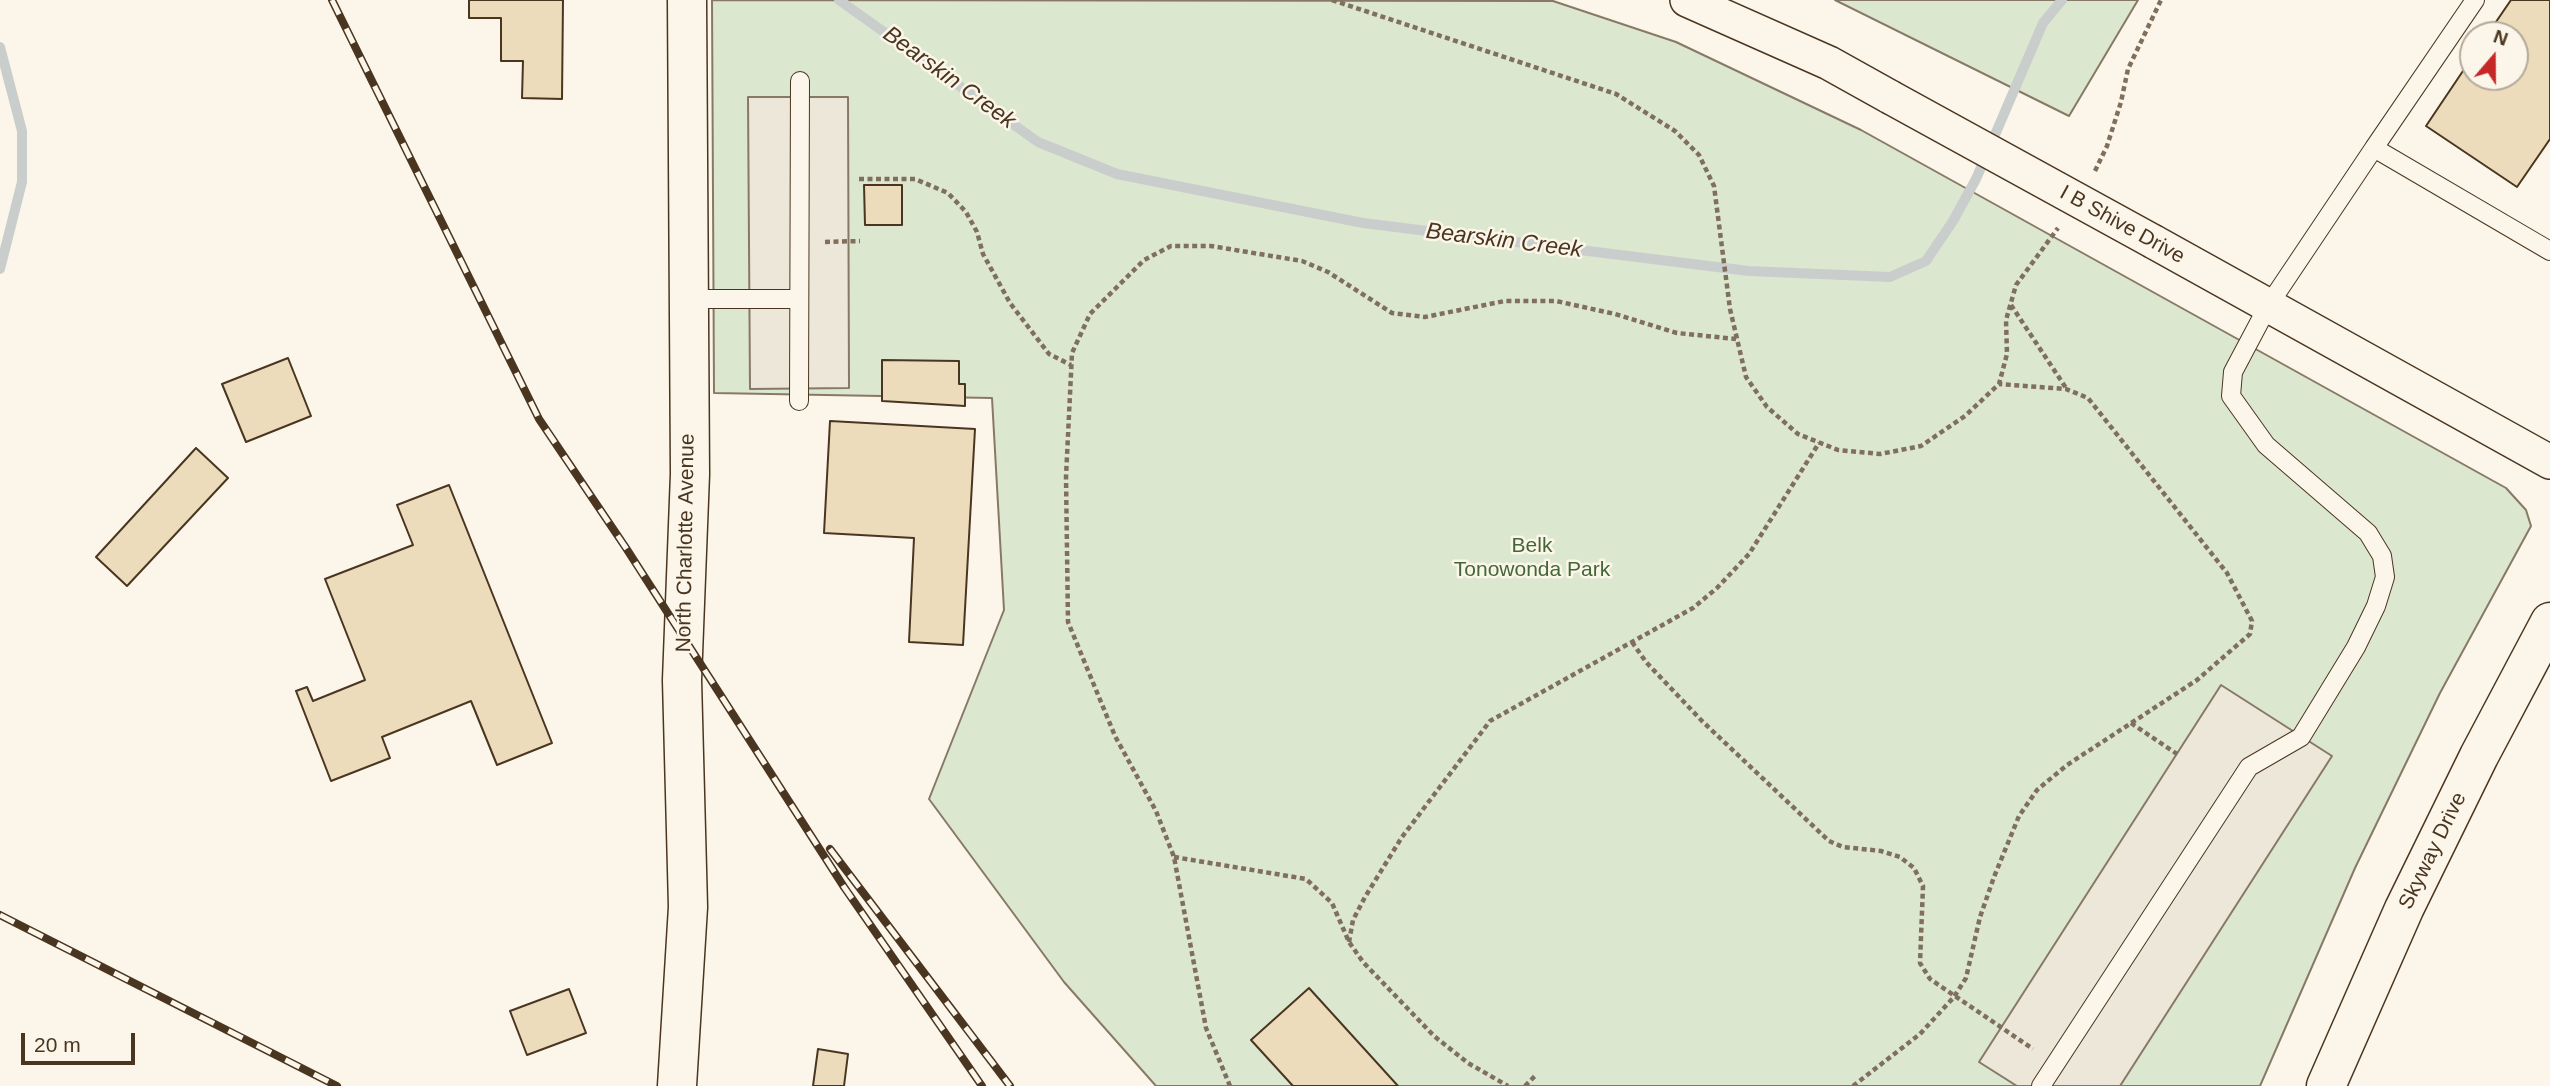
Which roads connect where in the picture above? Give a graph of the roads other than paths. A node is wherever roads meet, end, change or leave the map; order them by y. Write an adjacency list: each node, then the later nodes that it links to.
1 (687, 0): 7 (main road, North Charlotte Avenue)
2 (1687, 0): 9 (street, I B Shive Drive, bridge)
3 (2474, 0): 5 (lane)
4 (800, 81): 8 (lane)
5 (2374, 148): 6 (lane); 9 (lane)
6 (2550, 251)
7 (688, 299): 8 (lane); 13 (main road, North Charlotte Avenue)
8 (799, 299): 10 (lane)
9 (2268, 306): 11 (street, I B Shive Drive); 14 (lane)
10 (799, 401)
11 (2550, 462)
12 (2550, 622): 15 (main road, Skyway Drive)
13 (677, 1086)
14 (2041, 1086)
15 (2326, 1086)

